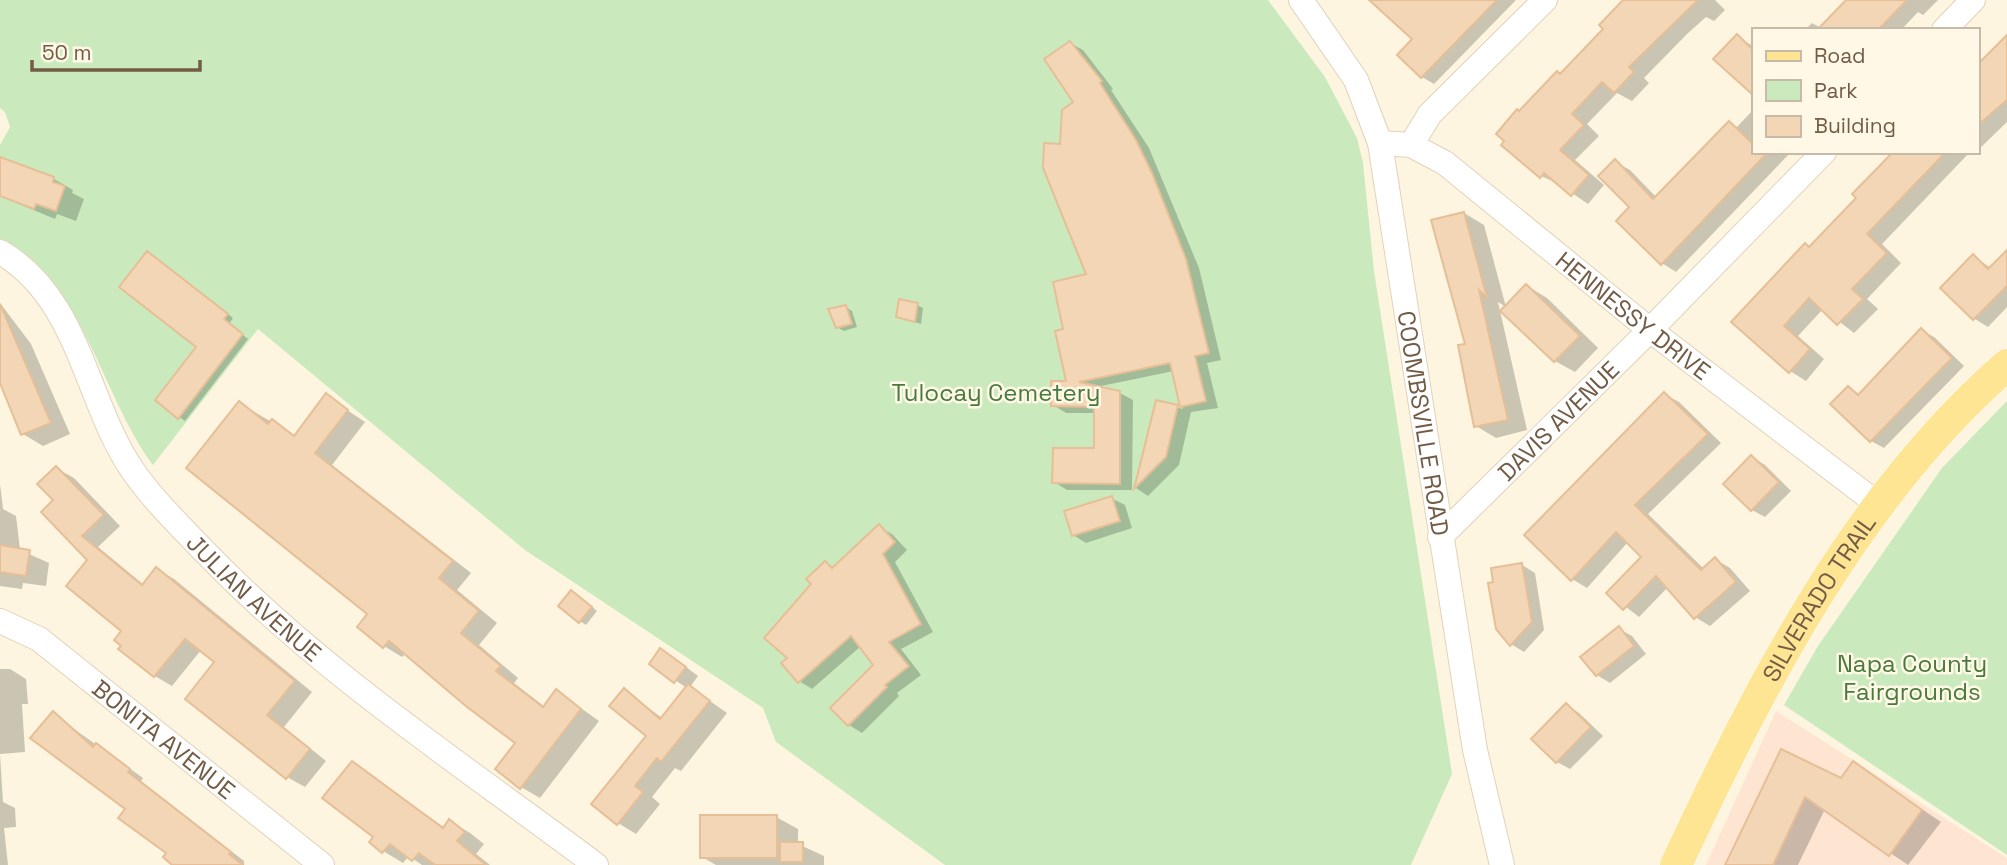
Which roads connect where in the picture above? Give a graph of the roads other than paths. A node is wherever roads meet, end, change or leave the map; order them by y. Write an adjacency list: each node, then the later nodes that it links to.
1 (1301, 0): 5 (street, COOMBSVILLE ROAD)
2 (1545, 0): 6 (street)
3 (1973, 0): 4 (street)
4 (1946, 28)
5 (1380, 143): 6 (street, HENNESSY DRIVE); 12 (street, COOMBSVILLE ROAD)
6 (1411, 145): 9 (street, HENNESSY DRIVE)
7 (1822, 154): 9 (street, DAVIS AVENUE)
8 (0, 253): 15 (street, JULIAN AVENUE)
9 (1650, 330): 11 (street, HENNESSY DRIVE); 12 (street, DAVIS AVENUE)
10 (2007, 365): 11 (main road, SILVERADO TRAIL)
11 (1879, 505): 17 (main road, SILVERADO TRAIL)
12 (1440, 537): 16 (street, COOMBSVILLE ROAD)
13 (0, 621): 14 (street, BONITA AVENUE)
14 (322, 865)
15 (596, 865)
16 (1502, 865)
17 (1676, 865)

